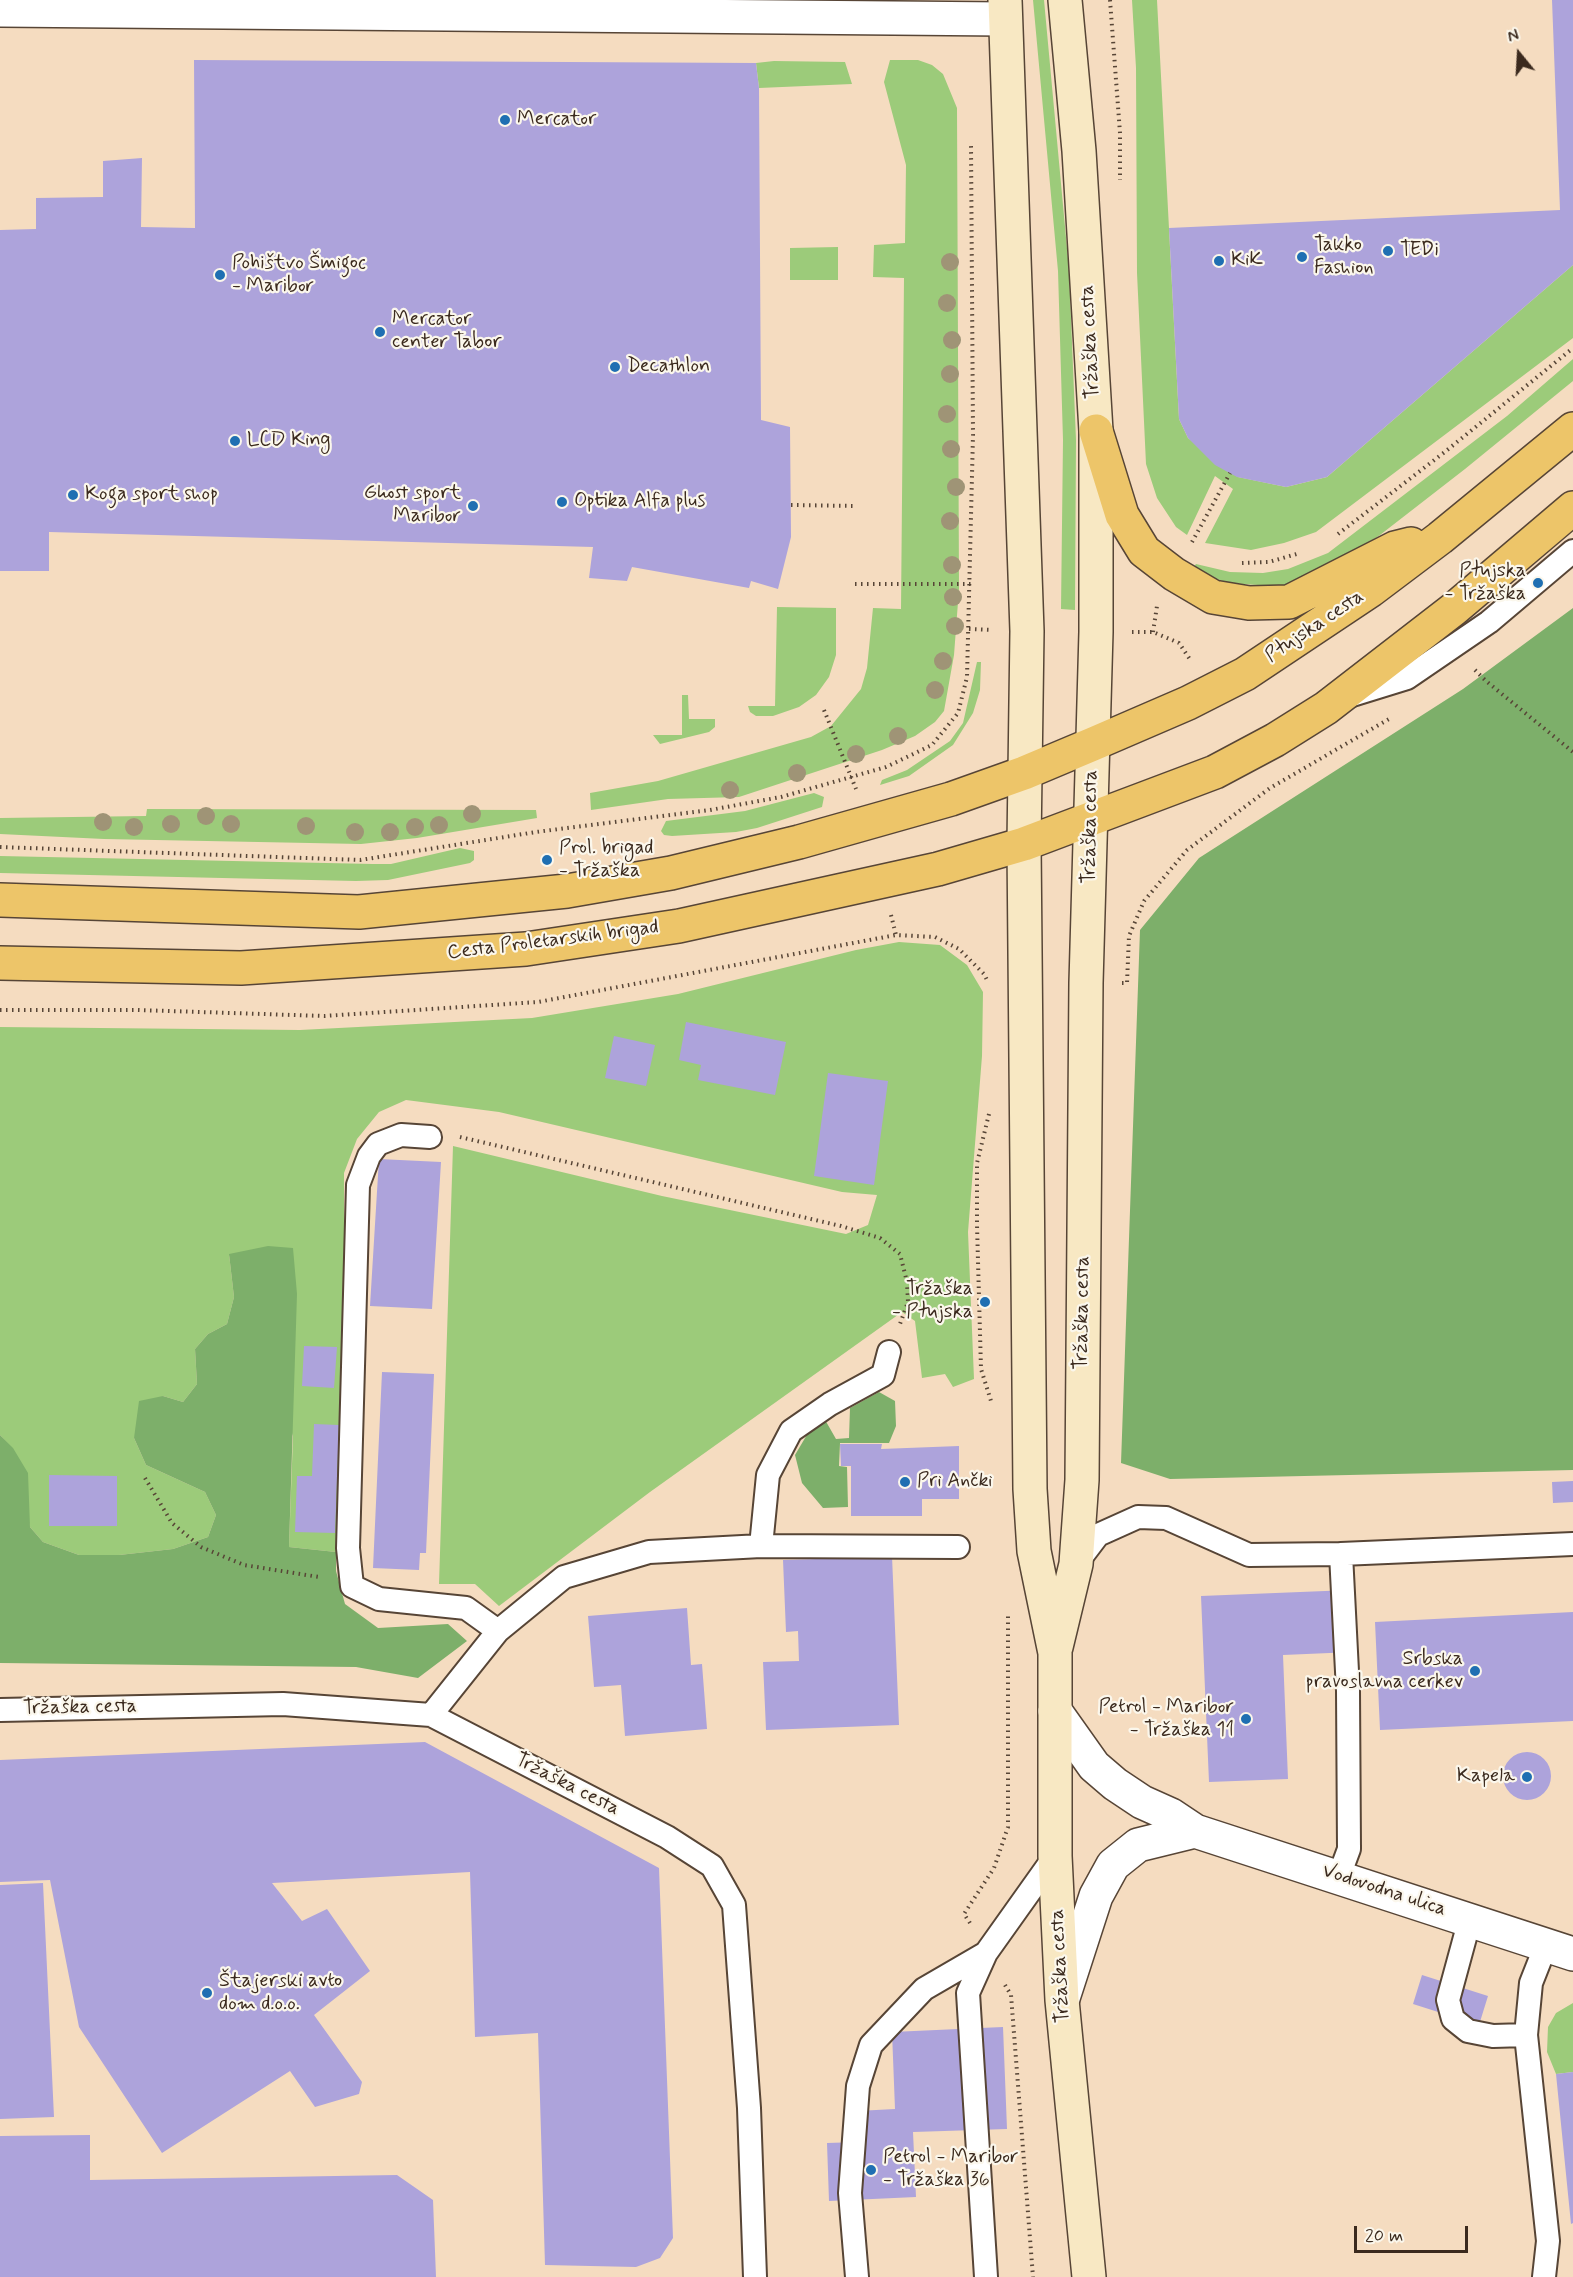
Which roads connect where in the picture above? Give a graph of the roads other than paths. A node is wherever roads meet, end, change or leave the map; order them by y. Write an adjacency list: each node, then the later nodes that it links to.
1 (1065, 0): 7 (main road, Tržaška cesta)
2 (741, 8): 3 (street, Tržaška cesta); 5 (street, Tržaška cesta)
3 (860, 8): 4 (street, Tržaška cesta)
4 (1005, 9): 13 (main road, Tržaška cesta)
5 (0, 10)
6 (1573, 429): 9 (main road, Ptujska cesta)
7 (1096, 431): 9 (main road); 12 (main road, Tržaška cesta)
8 (1573, 508): 11 (main road)
9 (1440, 538): 12 (main road, Ptujska cesta)
10 (1573, 551): 11 (lane)
11 (1336, 700): 14 (main road)
12 (1093, 744): 13 (main road, Ptujska cesta); 14 (main road, Tržaška cesta)
13 (1024, 773): 15 (main road, Tržaška cesta); 16 (main road)
14 (1092, 817): 15 (main road, Cesta Proletarskih brigad); 24 (main road, Tržaška cesta)
15 (1024, 844): 17 (main road, Cesta Proletarskih brigad); 26 (main road, Tržaška cesta)
16 (0, 900)
17 (0, 963)
18 (430, 1137): 25 (lane)
19 (889, 1352): 21 (lane)
20 (1573, 1544): 23 (lane)
21 (761, 1546): 22 (lane); 25 (lane)
22 (958, 1547)
23 (1341, 1554): 24 (lane); 32 (lane)
24 (1076, 1564): 26 (main road, Tržaška cesta)
25 (498, 1631): 29 (lane)
26 (1054, 1653): 28 (main road, Tržaška cesta)
27 (0, 1710): 29 (lane, Tržaška cesta)
28 (1055, 1711): 30 (street, Vodovodna ulica); 31 (main road, Tržaška cesta)
29 (431, 1715): 38 (lane, Tržaška cesta)
30 (1195, 1831): 32 (street, Vodovodna ulica); 36 (street)
31 (1055, 1856): 35 (lane); 36 (main road, Tržaška cesta)
32 (1339, 1876): 33 (street, Vodovodna ulica)
33 (1470, 1919): 34 (street, Vodovodna ulica); 37 (lane)
34 (1559, 1949): 37 (lane)
35 (986, 1953): 39 (lane); 40 (lane)
36 (1062, 2000): 41 (main road, Tržaška cesta)
37 (1526, 2035): 42 (lane)
38 (754, 2277)
39 (857, 2277)
40 (986, 2277)
41 (1089, 2277)
42 (1544, 2277)

